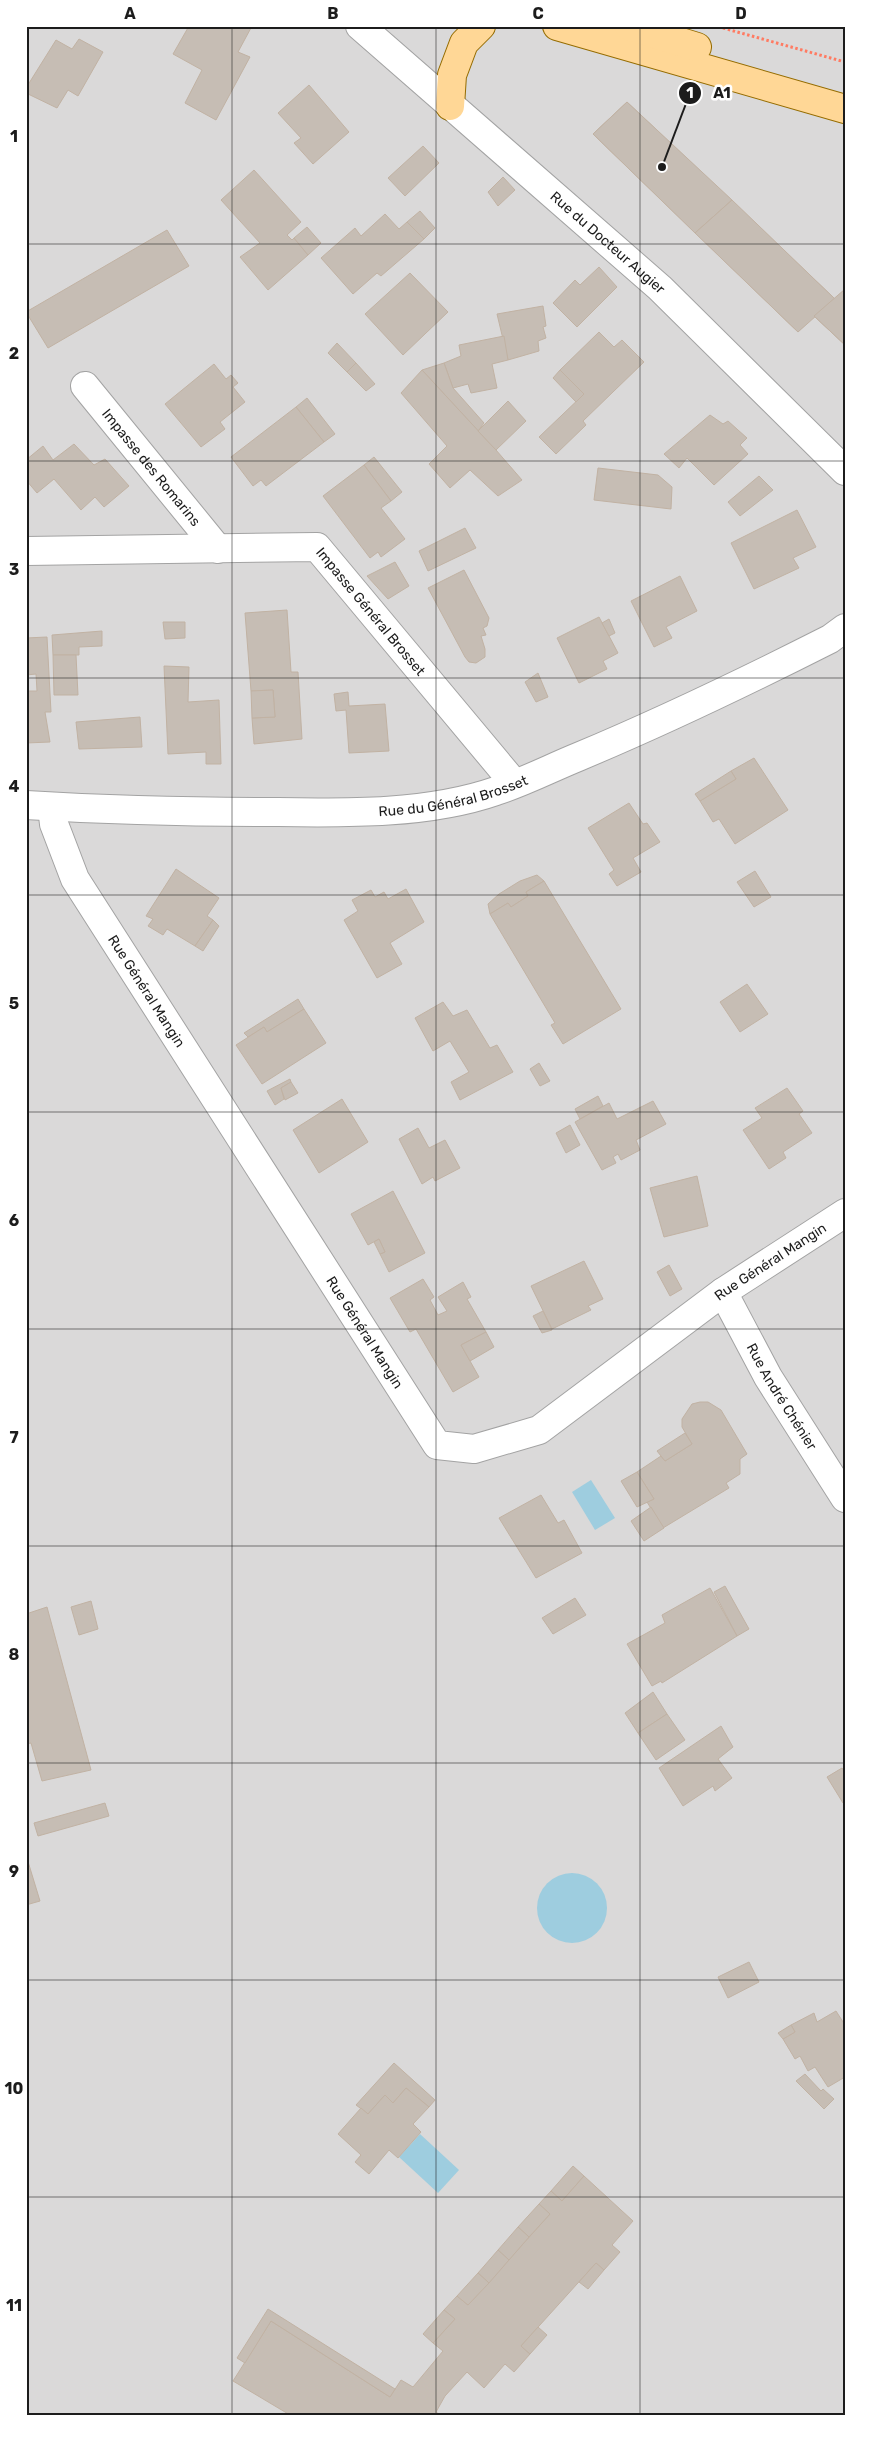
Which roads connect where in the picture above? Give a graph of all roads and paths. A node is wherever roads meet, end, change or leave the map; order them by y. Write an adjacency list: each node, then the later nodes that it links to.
1 (360, 26): 8 (street, Rue du Docteur Augier)
2 (481, 26): 8 (main road)
3 (557, 26): 9 (main road)
4 (629, 26): 7 (main road)
5 (718, 26): 6 (path)
6 (845, 62)
7 (845, 91)
8 (450, 106): 11 (street, Rue du Docteur Augier)
9 (845, 109)
10 (85, 386): 12 (street, Impasse des Romarins)
11 (845, 472)
12 (218, 549): 13 (street, Impasse Général Brosset); 15 (street, Impasse Général Brosset)
13 (26, 551)
14 (845, 628): 15 (street, Rue du Général Brosset)
15 (514, 783): 16 (street, Rue du Général Brosset)
16 (39, 806): 18 (street, Rue Général Mangin)
17 (845, 1213): 18 (street, Rue Général Mangin)
18 (723, 1292): 19 (street, Rue André Chénier)
19 (845, 1498)

